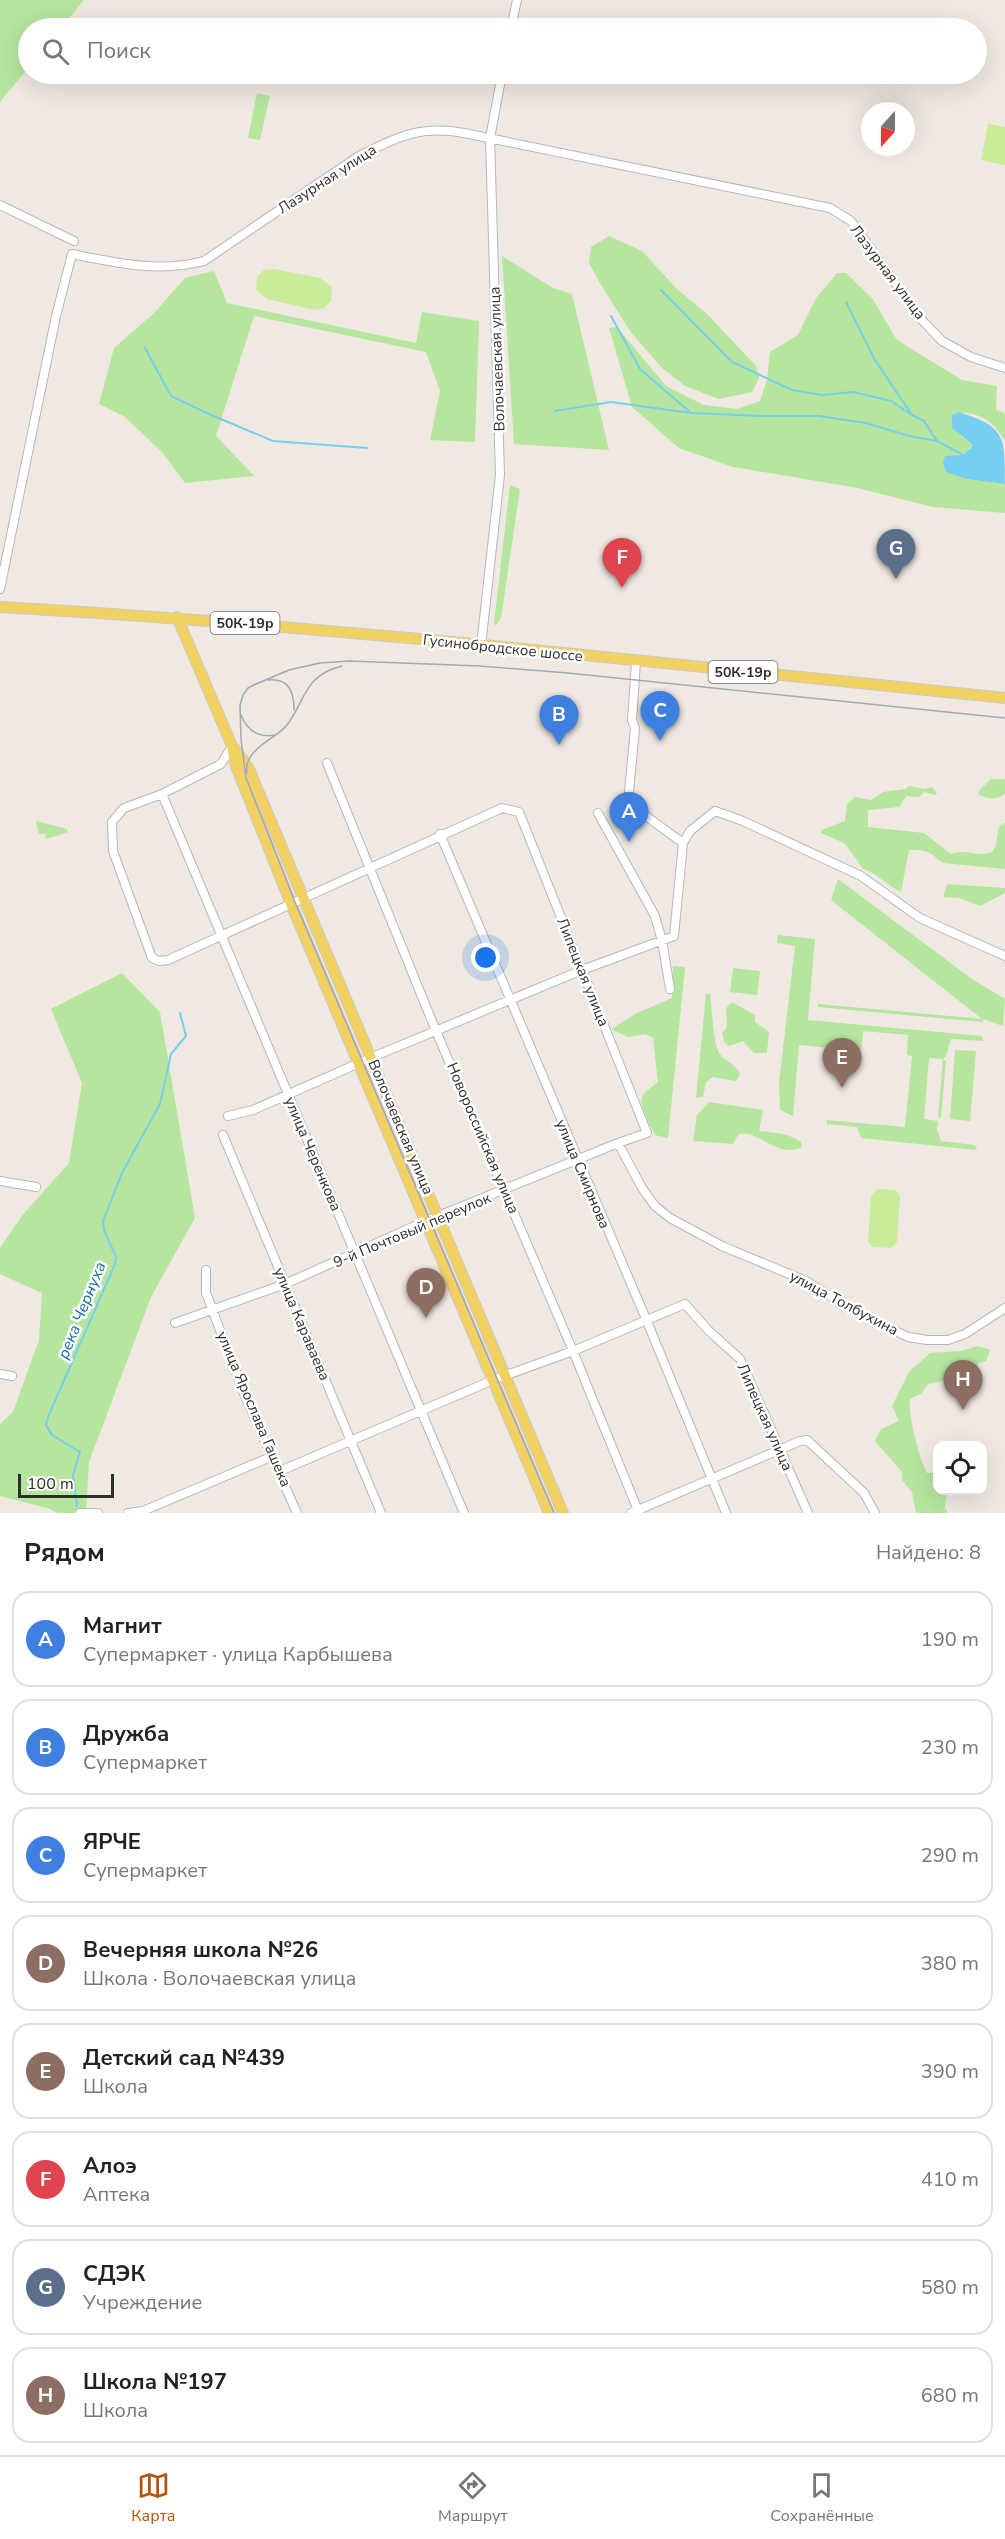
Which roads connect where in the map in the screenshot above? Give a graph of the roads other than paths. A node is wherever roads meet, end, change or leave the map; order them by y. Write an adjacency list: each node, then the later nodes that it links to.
1 (517, 0): 2 (street)
2 (513, 18)
3 (500, 84): 4 (street, Волочаевская улица)
4 (490, 138): 7 (street, Лазурная улица); 8 (street, Лазурная улица); 11 (street, Волочаевская улица)
5 (0, 205): 6 (street)
6 (74, 241)
7 (1005, 368)
8 (0, 589)
9 (0, 607): 10 (main road, Гусинобродское шоссе / 50К-19р)
10 (177, 617): 11 (main road, Гусинобродское шоссе / 50К-19р); 14 (main road, Волочаевская улица)
11 (481, 645): 12 (main road, Гусинобродское шоссе / 50К-19р)
12 (636, 662): 13 (main road, Гусинобродское шоссе / 50К-19р); 19 (street)
13 (1005, 699)
14 (232, 746): 16 (street); 21 (main road, Волочаевская улица); 22 (main road, Волочаевская улица)
15 (327, 763): 20 (street, Новороссийская улица)
16 (162, 794): 23 (street, улица Черенкова); 23 (street)
17 (598, 813): 24 (street)
18 (440, 834): 20 (street); 26 (street, Липецкая улица); 28 (street, улица Смирнова)
19 (683, 843): 24 (street); 25 (street)
20 (370, 869): 21 (street); 29 (street, Новороссийская улица)
21 (304, 898): 22 (street); 30 (main road, Волочаевская улица)
22 (291, 904): 23 (street); 31 (main road, Волочаевская улица)
23 (221, 937): 32 (street, улица Черенкова)
24 (663, 941): 26 (street); 27 (street)
25 (1005, 956)
26 (582, 970): 28 (street); 34 (street, Липецкая улица)
27 (670, 989)
28 (510, 1002): 29 (street); 37 (street, улица Смирнова)
29 (436, 1031): 30 (street); 40 (street, Новороссийская улица)
30 (372, 1057): 31 (street); 41 (main road, Волочаевская улица)
31 (359, 1063): 32 (street); 42 (main road, Волочаевская улица)
32 (288, 1094): 33 (street); 43 (street, улица Черенкова)
33 (228, 1116)
34 (647, 1133): 36 (street, 9-й Почтовый переулок)
35 (223, 1135): 45 (street, улица Караваева)
36 (618, 1143): 37 (street, 9-й Почтовый переулок); 46 (street, улица Толбухина)
37 (578, 1161): 40 (street, 9-й Почтовый переулок); 48 (street, улица Смирнова)
38 (0, 1181): 39 (street)
39 (36, 1187)
40 (505, 1190): 41 (street, 9-й Почтовый переулок); 50 (street, Новороссийская улица)
41 (438, 1217): 42 (street, 9-й Почтовый переулок); 53 (main road, Волочаевская улица)
42 (426, 1221): 43 (street, 9-й Почтовый переулок); 54 (main road, Волочаевская улица)
43 (355, 1254): 45 (street, 9-й Почтовый переулок); 55 (street, улица Черенкова)
44 (206, 1270): 47 (street, улица Ярослава Гашека)
45 (285, 1284): 47 (street, 9-й Почтовый переулок); 56 (street, улица Караваева)
46 (1005, 1308)
47 (213, 1311): 49 (street, 9-й Почтовый переулок); 58 (street, улица Ярослава Гашека)
48 (646, 1319): 50 (street); 57 (street, Липецкая улица); 60 (street, улица Смирнова)
49 (175, 1323)
50 (573, 1351): 53 (street); 61 (street, Новороссийская улица)
51 (0, 1374): 52 (street)
52 (12, 1376)
53 (505, 1376): 54 (street); 69 (main road, Волочаевская улица)
54 (493, 1380): 55 (street); 68 (main road, Волочаевская улица)
55 (420, 1411): 56 (street); 67 (street, улица Черенкова)
56 (351, 1442): 59 (street); 66 (street, улица Караваева)
57 (780, 1450): 60 (street); 71 (street, Липецкая улица); 72 (street)
58 (273, 1456): 59 (street, улица Ярослава Гашека); 64 (street)
59 (280, 1471): 65 (street, улица Ярослава Гашека)
60 (711, 1479): 61 (street); 70 (street, улица Смирнова)
61 (636, 1512)
62 (80, 1513): 63 (street)
63 (98, 1513)
64 (128, 1513)
65 (297, 1513)
66 (381, 1513)
67 (464, 1513)
68 (549, 1513)
69 (563, 1513)
70 (726, 1513)
71 (808, 1513)
72 (875, 1513)

